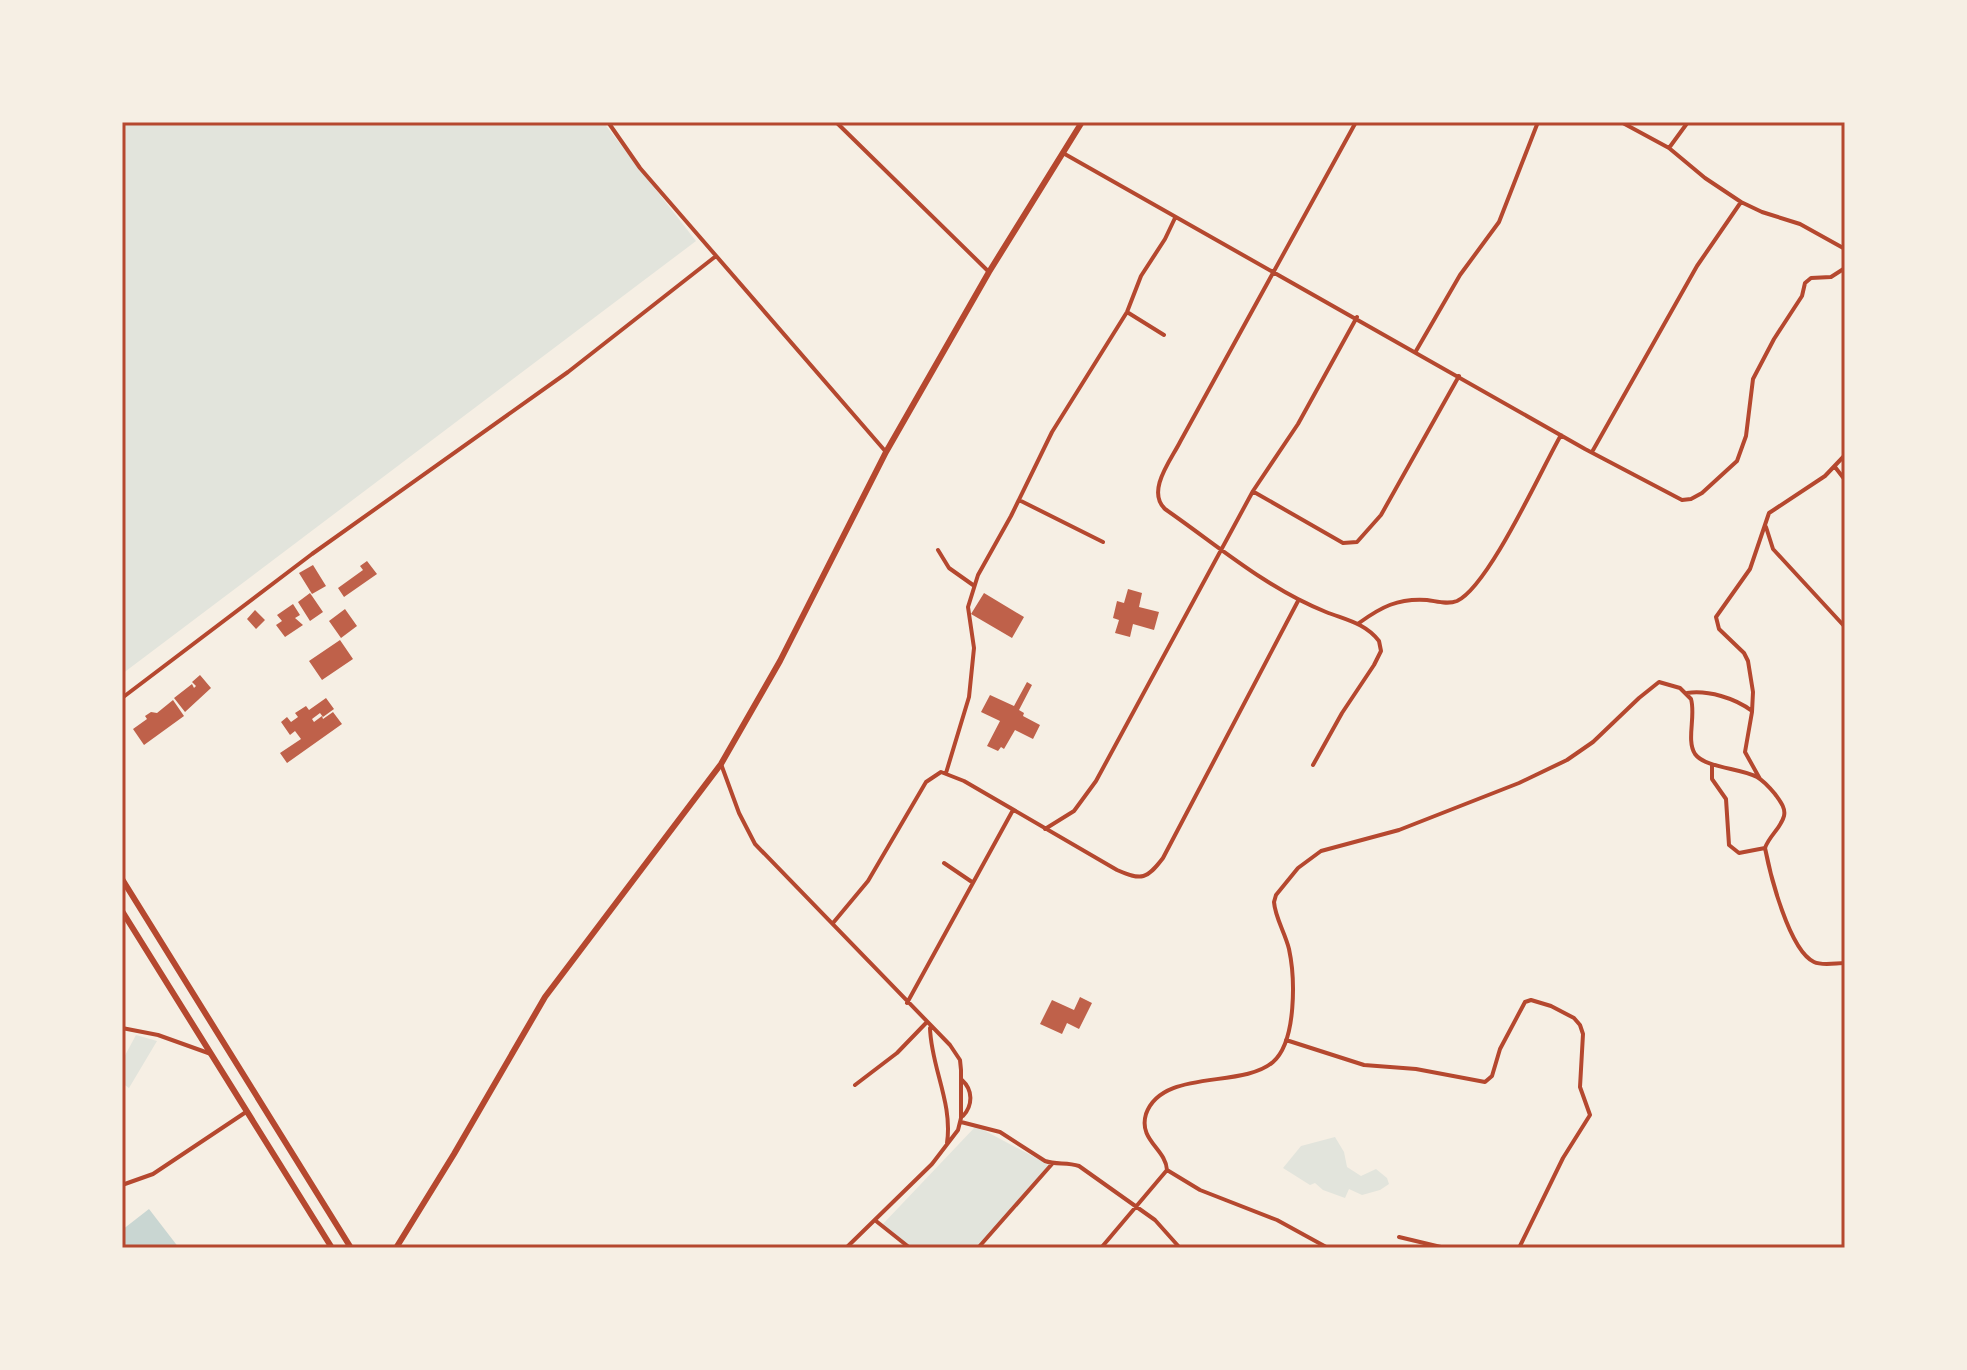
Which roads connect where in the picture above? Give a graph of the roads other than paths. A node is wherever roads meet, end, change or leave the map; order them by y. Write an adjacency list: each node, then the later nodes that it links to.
1 (608, 122): 13 (street)
2 (836, 122): 16 (street)
3 (1082, 122): 9 (main road)
4 (1356, 122): 15 (street)
5 (1538, 122): 20 (street)
6 (1621, 122): 8 (street)
7 (1688, 122): 8 (street)
8 (1669, 148): 10 (street)
9 (1063, 153): 11 (street); 16 (main road)
10 (1741, 202): 12 (street); 24 (street)
11 (1175, 218): 15 (street); 17 (street)
12 (1845, 249)
13 (716, 256): 23 (street); 39 (street)
14 (1845, 268): 24 (street)
15 (1275, 271): 18 (street); 33 (street)
16 (989, 272): 23 (main road)
17 (1127, 312): 19 (street); 29 (street)
18 (1357, 317): 20 (street); 28 (street)
19 (1164, 335)
20 (1416, 351): 21 (street)
21 (1459, 376): 22 (street); 28 (street)
22 (1561, 435): 24 (street); 36 (street)
23 (886, 452): 41 (main road)
24 (1592, 452)
25 (1845, 455): 26 (street)
26 (1835, 467): 27 (street); 30 (street)
27 (1845, 480)
28 (1253, 491): 33 (street)
29 (1019, 500): 31 (street); 34 (street)
30 (1765, 525): 37 (street); 40 (street)
31 (1103, 542)
32 (938, 550): 34 (street)
33 (1224, 550): 35 (street); 47 (street)
34 (973, 585): 44 (street)
35 (1298, 601): 36 (street); 47 (street)
36 (1359, 623): 42 (street)
37 (1845, 627)
38 (1687, 693): 40 (street); 43 (street); 59 (street)
39 (122, 698)
40 (1752, 712): 45 (street)
41 (721, 764): 53 (street); 74 (main road)
42 (1313, 765)
43 (1712, 766): 45 (street); 48 (street)
44 (946, 773): 46 (street); 53 (street)
45 (1760, 779): 48 (street)
46 (1013, 810): 47 (street); 51 (street)
47 (1045, 829)
48 (1765, 848): 54 (street)
49 (944, 863): 51 (street)
50 (122, 879): 73 (main road)
51 (972, 882): 55 (street)
52 (122, 911): 60 (main road)
53 (833, 923): 55 (street)
54 (1845, 963)
55 (907, 1003): 56 (street)
56 (926, 1023): 58 (street); 62 (street)
57 (122, 1028): 60 (street)
58 (930, 1028): 61 (street); 65 (street)
59 (1286, 1040): 67 (street); 82 (street)
60 (214, 1055): 63 (main road)
61 (962, 1080): 64 (street); 64 (street)
62 (855, 1085)
63 (248, 1111): 68 (street); 72 (main road)
64 (961, 1120): 65 (street); 66 (street)
65 (946, 1148): 70 (street)
66 (1052, 1164): 69 (street); 77 (street)
67 (1167, 1170): 69 (street); 80 (street)
68 (122, 1185)
69 (1135, 1205): 78 (street); 79 (street)
70 (876, 1221): 75 (street); 76 (street)
71 (1399, 1237): 81 (street)
72 (332, 1248)
73 (351, 1248)
74 (396, 1248)
75 (846, 1248)
76 (910, 1248)
77 (978, 1248)
78 (1101, 1248)
79 (1180, 1248)
80 (1328, 1248)
81 (1445, 1248)
82 (1519, 1248)

